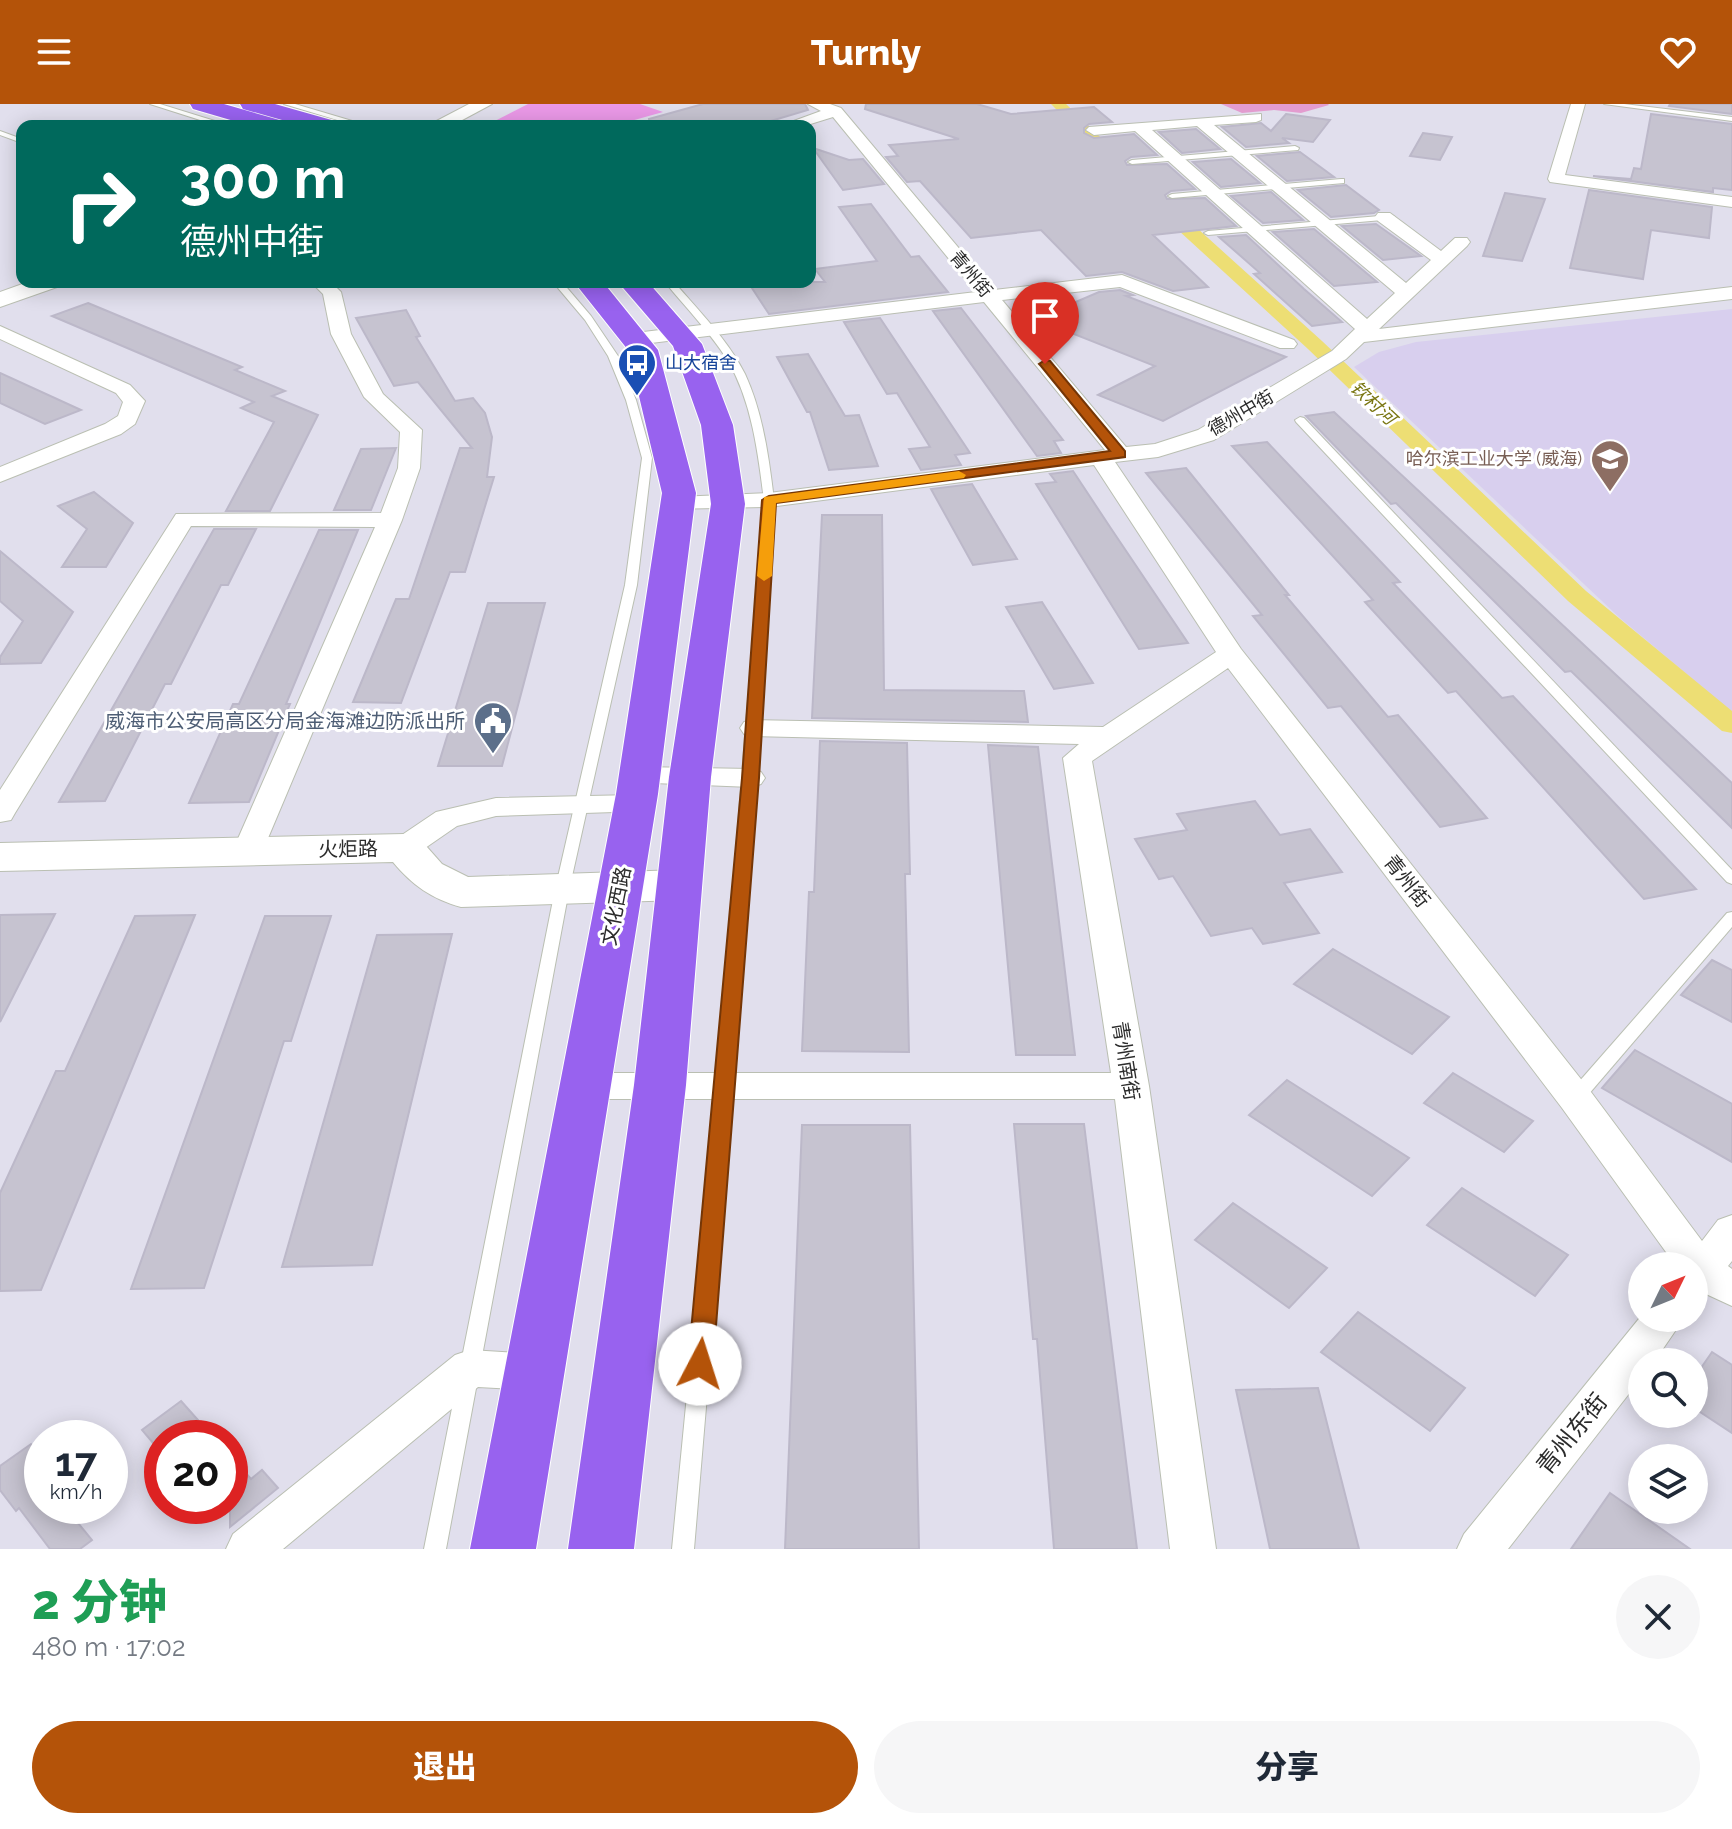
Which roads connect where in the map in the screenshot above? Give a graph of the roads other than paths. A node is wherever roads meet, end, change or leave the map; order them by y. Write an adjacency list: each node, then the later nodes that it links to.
1 (153, 104): 12 (lane)
2 (201, 104): 13 (main road)
3 (251, 104): 14 (main road)
4 (287, 104): 15 (lane)
5 (483, 104): 16 (street)
6 (815, 104): 9 (street)
7 (1578, 104): 29 (street)
8 (1607, 104): 11 (lane)
9 (836, 111): 17 (street); 44 (street, 青州街)
10 (1256, 117): 18 (street)
11 (1732, 119)
12 (207, 120)
13 (255, 120)
14 (306, 120)
15 (344, 120)
16 (449, 120)
17 (807, 120)
18 (1200, 121): 19 (street); 22 (street)
19 (1138, 126): 20 (street); 23 (street)
20 (1094, 130)
21 (1295, 148): 22 (lane)
22 (1238, 153): 23 (lane); 26 (street)
23 (1174, 158): 24 (lane); 27 (street)
24 (1132, 162)
25 (1341, 181): 26 (lane)
26 (1279, 187): 27 (lane); 31 (street)
27 (1213, 193): 28 (lane); 32 (street)
28 (1172, 196)
29 (1732, 202)
30 (1387, 217): 31 (lane); 35 (street)
31 (1323, 223): 32 (lane); 42 (street)
32 (1254, 229): 33 (lane); 48 (street)
33 (1208, 233)
34 (1461, 242): 35 (street, 德州中街)
35 (1442, 260): 42 (street, 德州中街)
36 (33, 288): 45 (street)
37 (327, 288): 57 (street)
38 (562, 288): 64 (lane)
39 (594, 288): 49 (main road, 文化西路)
40 (639, 288): 46 (main road)
41 (672, 288): 46 (lane)
42 (1407, 293): 48 (street, 德州中街)
43 (1732, 293): 48 (street)
44 (989, 296): 46 (street); 50 (street); 52 (street, 青州街)
45 (0, 300)
46 (694, 331): 49 (street); 54 (lane); 56 (main road)
47 (0, 332): 53 (street)
48 (1364, 334): 52 (street, 德州中街)
49 (635, 339): 55 (main road, 文化西路)
50 (1287, 344)
51 (1300, 420): 69 (lane)
52 (1110, 455): 54 (street, 德州中街); 58 (street, 青州街)
53 (0, 475)
54 (769, 500): 56 (street, 德州中街); 59 (lane)
55 (677, 504): 56 (street, 德州中街); 63 (main road, 文化西路)
56 (728, 504): 61 (main road)
57 (390, 520): 65 (street); 67 (street)
58 (1231, 654): 60 (street, 青州南街); 78 (street, 青州街)
59 (754, 728): 60 (street); 62 (lane)
60 (1111, 736): 76 (street, 青州南街)
61 (690, 777): 62 (street); 63 (street); 70 (main road)
62 (751, 778): 77 (lane)
63 (637, 790): 64 (street); 71 (main road, 文化西路)
64 (581, 805): 66 (street); 72 (lane)
65 (0, 813)
66 (404, 848): 67 (main road, 火炬路); 72 (main road, 火炬路)
67 (248, 850): 68 (main road, 火炬路)
68 (0, 857)
69 (1732, 879)
70 (680, 885): 71 (main road, 火炬路); 74 (main road)
71 (619, 888): 72 (main road, 火炬路); 75 (main road, 文化西路)
72 (562, 890): 82 (lane)
73 (1732, 917): 78 (lane)
74 (660, 1085): 75 (street); 77 (street); 87 (main road)
75 (583, 1086): 83 (main road, 文化西路)
76 (1131, 1086): 77 (street); 89 (street, 青州南街)
77 (725, 1087): 88 (lane)
78 (1575, 1098): 80 (street, 青州街)
79 (1732, 1231): 80 (street)
80 (1709, 1280)
81 (1653, 1332): 90 (street, 青州东街)
82 (470, 1368): 83 (street); 84 (street); 85 (lane)
83 (533, 1372): 86 (main road, 文化西路)
84 (249, 1549)
85 (435, 1549)
86 (503, 1549)
87 (601, 1549)
88 (683, 1549)
89 (1193, 1549)
90 (1480, 1549)

